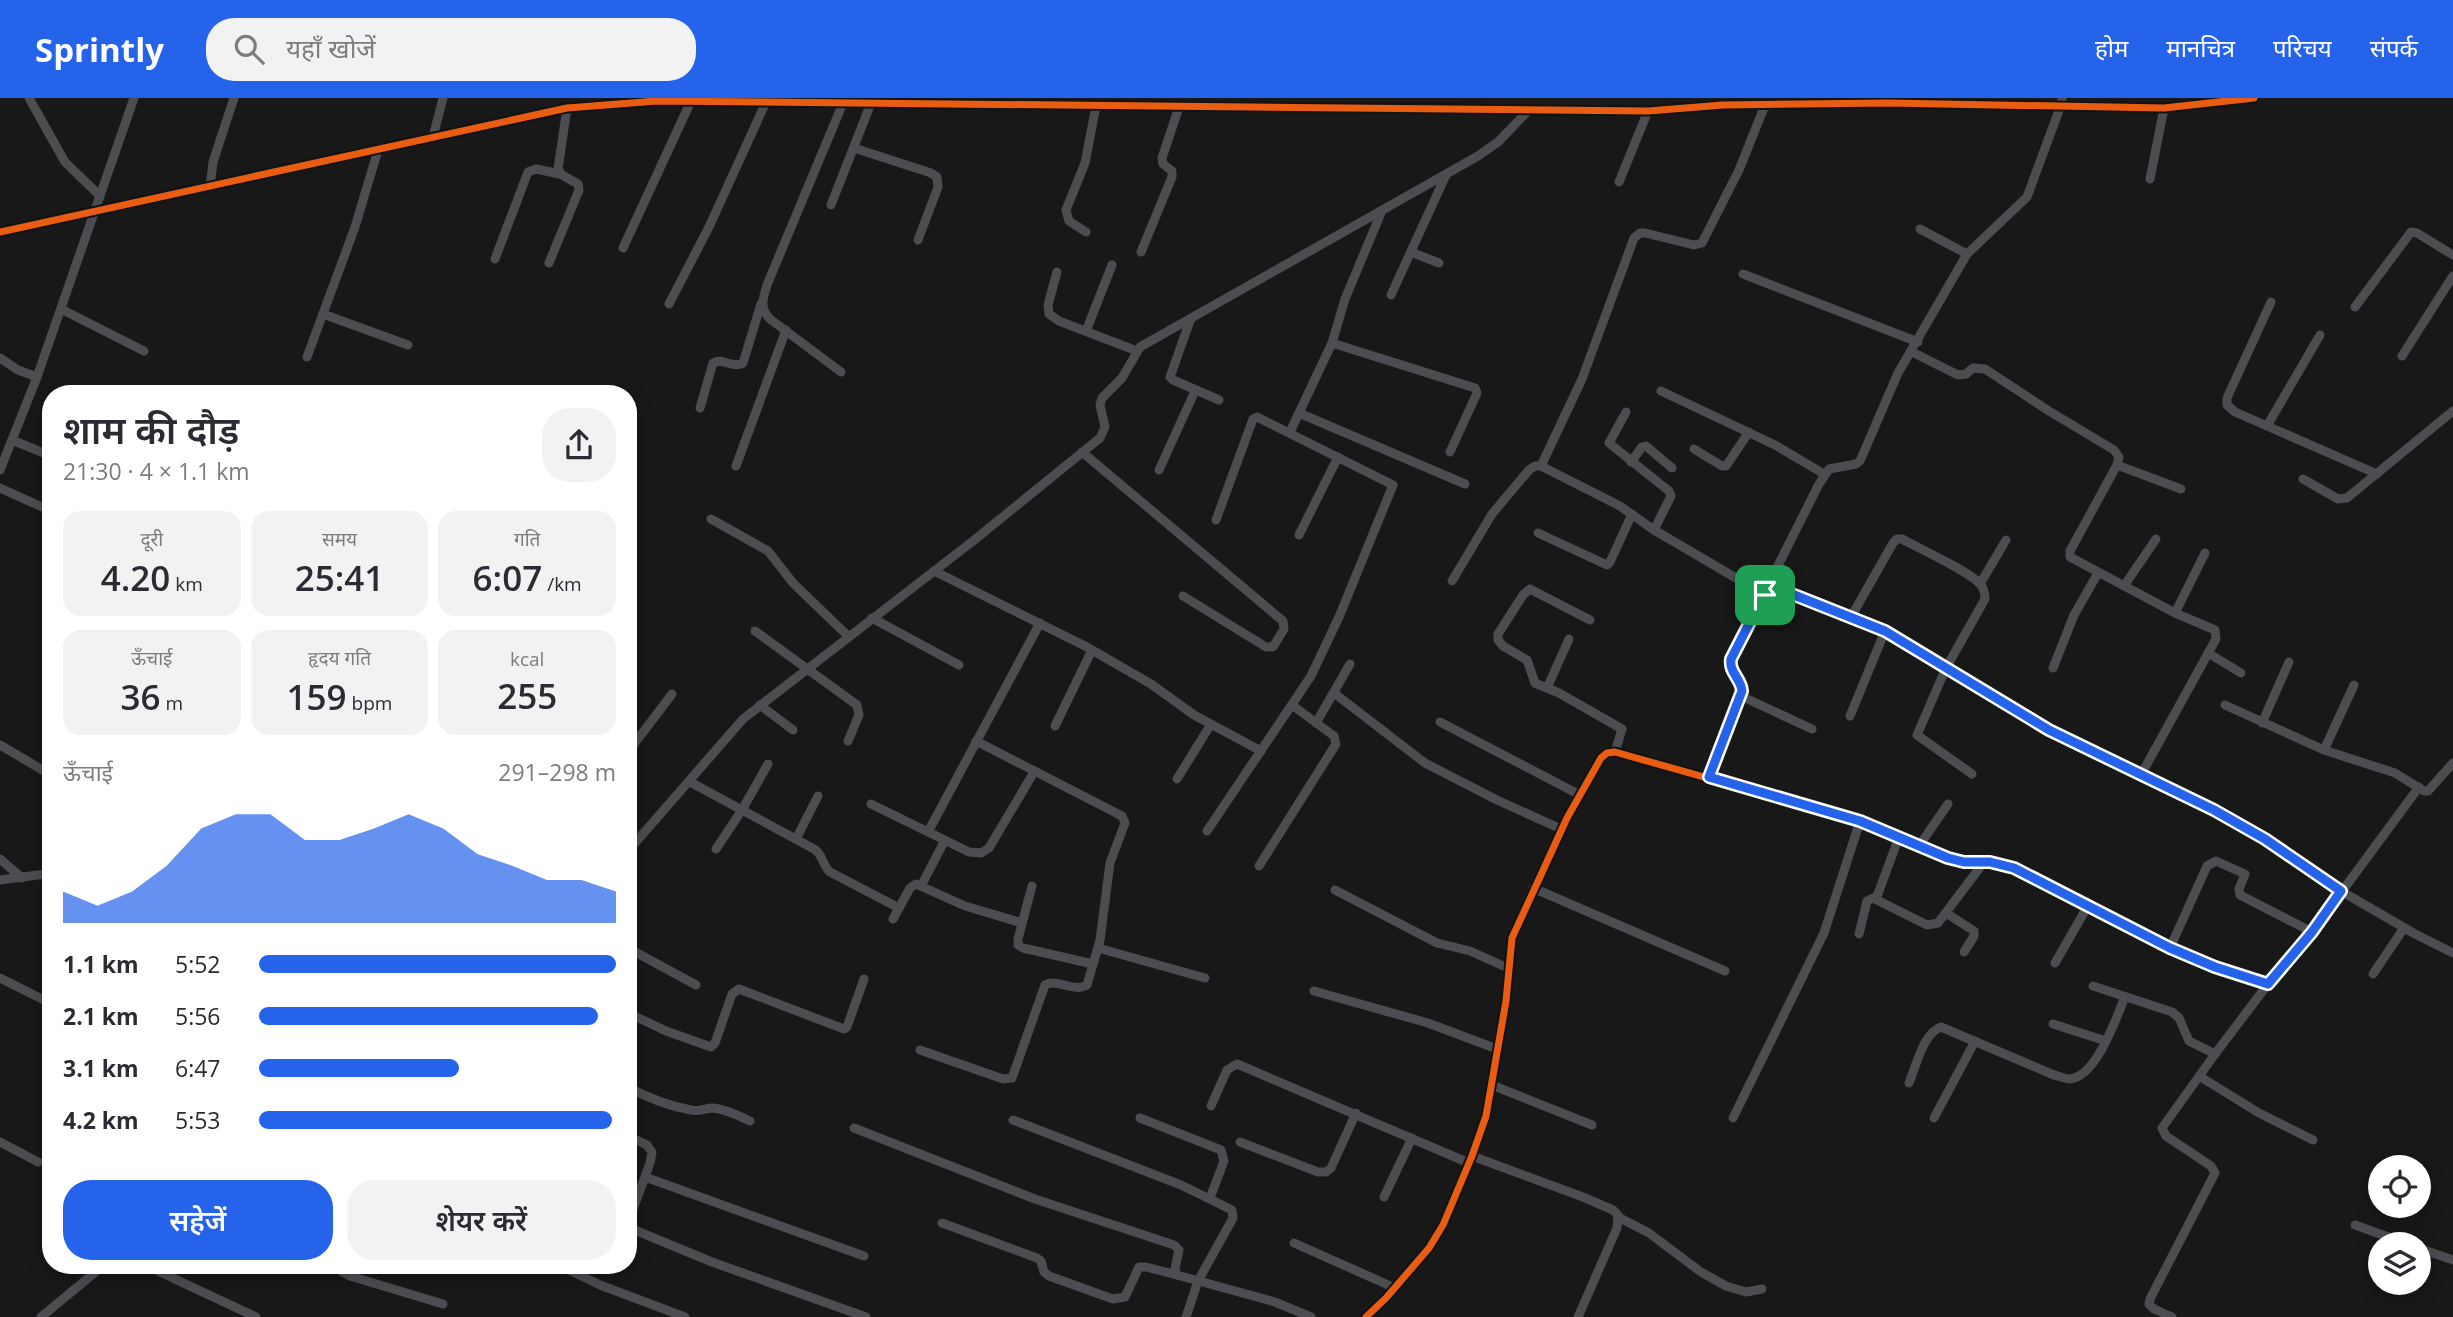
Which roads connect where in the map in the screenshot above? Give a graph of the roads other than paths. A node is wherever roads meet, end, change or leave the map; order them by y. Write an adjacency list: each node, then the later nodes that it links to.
1 (29, 98): 30 (street)
2 (134, 98): 30 (street)
3 (234, 98): 29 (street)
4 (443, 98): 22 (street)
5 (2254, 98): 19 (street)
6 (737, 100): 7 (street); 9 (street)
7 (691, 101): 17 (street); 38 (street)
8 (1888, 101): 11 (street); 15 (street)
9 (766, 102): 12 (street); 53 (street)
10 (1725, 102): 15 (street); 21 (street)
11 (2062, 102): 19 (street); 41 (street)
12 (842, 103): 13 (street); 52 (street)
13 (871, 103): 16 (street); 23 (street)
14 (1249, 103): 18 (street); 20 (street)
15 (1765, 105): 91 (street)
16 (1096, 106): 18 (street); 36 (street)
17 (567, 107): 22 (street); 25 (street)
18 (1180, 107): 39 (street)
19 (2164, 108): 27 (street)
20 (1529, 110): 21 (street); 26 (street)
21 (1648, 111): 28 (street)
22 (433, 137): 24 (street)
23 (854, 148): 31 (street); 37 (street)
24 (378, 150): 29 (street); 56 (street)
25 (560, 174): 43 (street); 44 (street)
26 (1446, 175): 33 (street); 40 (street)
27 (2150, 179)
28 (1619, 182)
29 (210, 187): 32 (street)
30 (100, 196): 32 (street)
31 (831, 205)
32 (94, 212): 35 (street); 55 (street)
33 (1381, 213): 57 (street); 62 (street)
34 (1920, 229): 41 (street)
35 (0, 232)
36 (1086, 232)
37 (918, 240)
38 (623, 248)
39 (1141, 252)
40 (1411, 252): 45 (street); 50 (street)
41 (1967, 254): 61 (street)
42 (2453, 255): 54 (street)
43 (495, 259)
44 (549, 263)
45 (1439, 263)
46 (1112, 265): 59 (street)
47 (1057, 272): 59 (street)
48 (1743, 274): 61 (street)
49 (2453, 276): 67 (street)
50 (1391, 295)
51 (2271, 302): 79 (street)
52 (762, 303): 58 (street); 75 (street)
53 (669, 304)
54 (2355, 307)
55 (61, 309): 64 (street); 71 (street)
56 (323, 314): 63 (street); 68 (street)
57 (1191, 318): 65 (street); 72 (street)
58 (786, 330): 70 (street); 90 (street)
59 (1086, 331): 65 (street)
60 (2320, 335): 79 (street)
61 (1918, 342): 66 (street)
62 (1332, 343): 78 (street); 86 (street)
63 (408, 345)
64 (144, 351)
65 (1137, 351): 85 (street)
66 (1912, 352): 89 (street); 95 (street)
67 (2402, 356)
68 (307, 357)
69 (0, 358): 71 (street)
70 (841, 372)
71 (37, 377): 82 (street)
72 (1195, 391): 74 (street); 94 (street)
73 (1661, 391): 81 (street)
74 (1219, 400)
75 (700, 408)
76 (2453, 411): 96 (street)
77 (1626, 412): 88 (street)
78 (1299, 413): 80 (street); 98 (street)
79 (2267, 426): 96 (street)
80 (1290, 432): 87 (street); 104 (street)
81 (1749, 432): 83 (street); 95 (street)
82 (12, 440): 84 (street); 93 (street)
83 (1694, 449)
84 (42, 452)
85 (1082, 452): 111 (street); 117 (street)
86 (1450, 452)
87 (1338, 457): 107 (street); 142 (street)
88 (1631, 462): 92 (street); 105 (street)
89 (2117, 465): 100 (street); 112 (street)
90 (736, 466)
91 (1541, 466): 102 (street); 113 (street)
92 (1672, 468)
93 (0, 470)
94 (1159, 470)
95 (1824, 474): 116 (street)
96 (2377, 474): 97 (street)
97 (2303, 479)
98 (1465, 484)
99 (0, 488): 101 (street)
100 (2181, 489)
101 (42, 507)
102 (1632, 514): 105 (street); 106 (street)
103 (711, 519): 125 (street)
104 (1216, 520)
105 (1654, 530): 116 (street)
106 (1538, 533)
107 (1299, 535)
108 (2156, 539): 115 (street)
109 (2006, 540): 114 (street)
110 (2205, 553): 118 (street)
111 (934, 571): 120 (street); 122 (street)
112 (2098, 573): 115 (street); 133 (street)
113 (1452, 581)
114 (1980, 584): 119 (street); 132 (street)
115 (2124, 586): 118 (street)
116 (1767, 590): 119 (street); 140 (street)
117 (1183, 596)
118 (2175, 613): 128 (street)
119 (1851, 617): 124 (street)
120 (872, 618): 125 (street); 131 (street)
121 (1590, 620): 137 (street)
122 (1040, 623): 127 (street); 154 (street)
123 (755, 631): 134 (street)
124 (1885, 631): 132 (street); 144 (street)
125 (849, 637): 134 (street)
126 (1570, 639): 137 (street)
127 (1092, 650): 148 (street); 149 (street)
128 (2208, 653): 135 (street); 163 (street)
129 (2289, 662): 147 (street)
130 (1350, 664): 138 (street)
131 (959, 665)
132 (1946, 668): 163 (street); 164 (street)
133 (2053, 668)
134 (807, 669): 141 (street); 153 (street)
135 (2241, 673)
136 (2354, 685): 156 (street)
137 (1547, 688): 158 (street)
138 (1334, 693): 146 (street); 175 (street)
139 (672, 694): 152 (street)
140 (1741, 696): 150 (street); 165 (street)
141 (760, 705): 151 (street); 167 (street)
142 (1292, 705): 146 (street); 157 (street)
143 (2225, 705): 147 (street)
144 (1850, 716)
145 (1440, 722): 169 (street)
146 (1316, 723): 186 (street)
147 (2262, 723): 156 (street)
148 (1212, 724): 157 (street); 166 (street)
149 (1055, 726)
150 (1812, 729)
151 (793, 730)
152 (637, 740)
153 (848, 741)
154 (976, 741): 162 (street); 177 (street)
155 (0, 745): 161 (street)
156 (2324, 750): 168 (street)
157 (1261, 751): 176 (street)
158 (1615, 752): 165 (street); 169 (street)
159 (2453, 763): 168 (street)
160 (768, 764): 173 (street)
161 (42, 770)
162 (1034, 772): 181 (street); 204 (street)
163 (2142, 773): 194 (street)
164 (1972, 774)
165 (1709, 777): 174 (street)
166 (1177, 779)
167 (691, 782): 173 (street); 179 (street)
168 (2419, 786): 194 (street)
169 (1580, 795): 175 (street)
170 (818, 796): 180 (street)
171 (871, 804): 177 (street)
172 (1948, 804): 182 (street)
173 (742, 810): 180 (street); 183 (street)
174 (1860, 821): 178 (street); 237 (street)
175 (1561, 829): 192 (street)
176 (1207, 831)
177 (928, 832): 181 (street)
178 (1899, 837): 182 (street); 195 (street)
179 (637, 839)
180 (796, 839): 197 (street)
181 (945, 840): 190 (street)
182 (1919, 846): 185 (street)
183 (716, 849)
184 (0, 859): 188 (street)
185 (1984, 862): 196 (street); 198 (street)
186 (1259, 866)
187 (42, 875): 188 (street)
188 (22, 878): 189 (street)
189 (0, 880)
190 (921, 886): 197 (street); 200 (street)
191 (1032, 886): 200 (street)
192 (1533, 888): 211 (street); 212 (street)
193 (1335, 890): 211 (street)
194 (2341, 891): 201 (street); 202 (street)
195 (1876, 899): 198 (street); 203 (street)
196 (2089, 904): 205 (street); 209 (street)
197 (899, 908): 199 (street)
198 (1946, 913): 206 (street)
199 (893, 919)
200 (1022, 923): 210 (street)
201 (2404, 928): 208 (street); 213 (street)
202 (2312, 932): 205 (street); 217 (street)
203 (1859, 934)
204 (1098, 948): 210 (street); 215 (street)
205 (2170, 948): 217 (street)
206 (1964, 952)
207 (637, 953): 218 (street)
208 (2453, 953)
209 (2055, 963)
210 (1093, 964): 228 (street)
211 (1508, 968): 227 (street)
212 (1725, 971)
213 (2373, 974)
214 (0, 978): 222 (street)
215 (1205, 978)
216 (864, 979): 223 (street)
217 (2268, 984): 229 (street)
218 (696, 985)
219 (2093, 986): 221 (street)
220 (1314, 992): 227 (street)
221 (2125, 996): 226 (street); 229 (street)
222 (42, 999)
223 (637, 1017)
224 (2053, 1024): 226 (street)
225 (1975, 1041): 226 (street); 231 (street); 238 (street)
226 (2106, 1041)
227 (1497, 1049): 232 (street)
228 (920, 1050)
229 (2215, 1054): 230 (street)
230 (2199, 1076): 245 (street); 280 (street)
231 (1909, 1083)
232 (1492, 1085): 241 (street); 248 (street)
233 (637, 1092): 240 (street)
234 (1211, 1106): 235 (street)
235 (1356, 1113): 243 (street); 247 (street)
236 (1140, 1118): 253 (street)
237 (1733, 1118)
238 (1934, 1118)
239 (1013, 1120): 253 (street)
240 (750, 1121)
241 (1592, 1125)
242 (854, 1128): 267 (street)
243 (1412, 1138): 248 (street); 251 (street)
244 (637, 1140): 250 (street)
245 (2313, 1140)
246 (0, 1142): 249 (street)
247 (1240, 1142)
248 (1471, 1160): 254 (street); 269 (street)
249 (38, 1162)
250 (645, 1177): 252 (street); 261 (street)
251 (1384, 1197)
252 (637, 1198)
253 (1210, 1198): 268 (street)
254 (1618, 1217): 270 (street); 279 (street)
255 (942, 1223): 267 (street)
256 (2355, 1225): 258 (street)
257 (637, 1232): 276 (street)
258 (2375, 1232)
259 (1294, 1243): 269 (street)
260 (2431, 1252): 262 (street)
261 (864, 1256)
262 (2453, 1260)
263 (93, 1274): 273 (street)
264 (164, 1274): 274 (street)
265 (347, 1274): 271 (street)
266 (577, 1274): 275 (street)
267 (1177, 1275): 268 (street)
268 (1198, 1280): 277 (street); 278 (street)
269 (1395, 1289): 272 (street)
270 (1762, 1289)
271 (443, 1304)
272 (1368, 1316)
273 (41, 1317)
274 (256, 1317)
275 (685, 1317)
276 (866, 1317)
277 (1186, 1317)
278 (1311, 1317)
279 (1578, 1317)
280 (2172, 1317)

